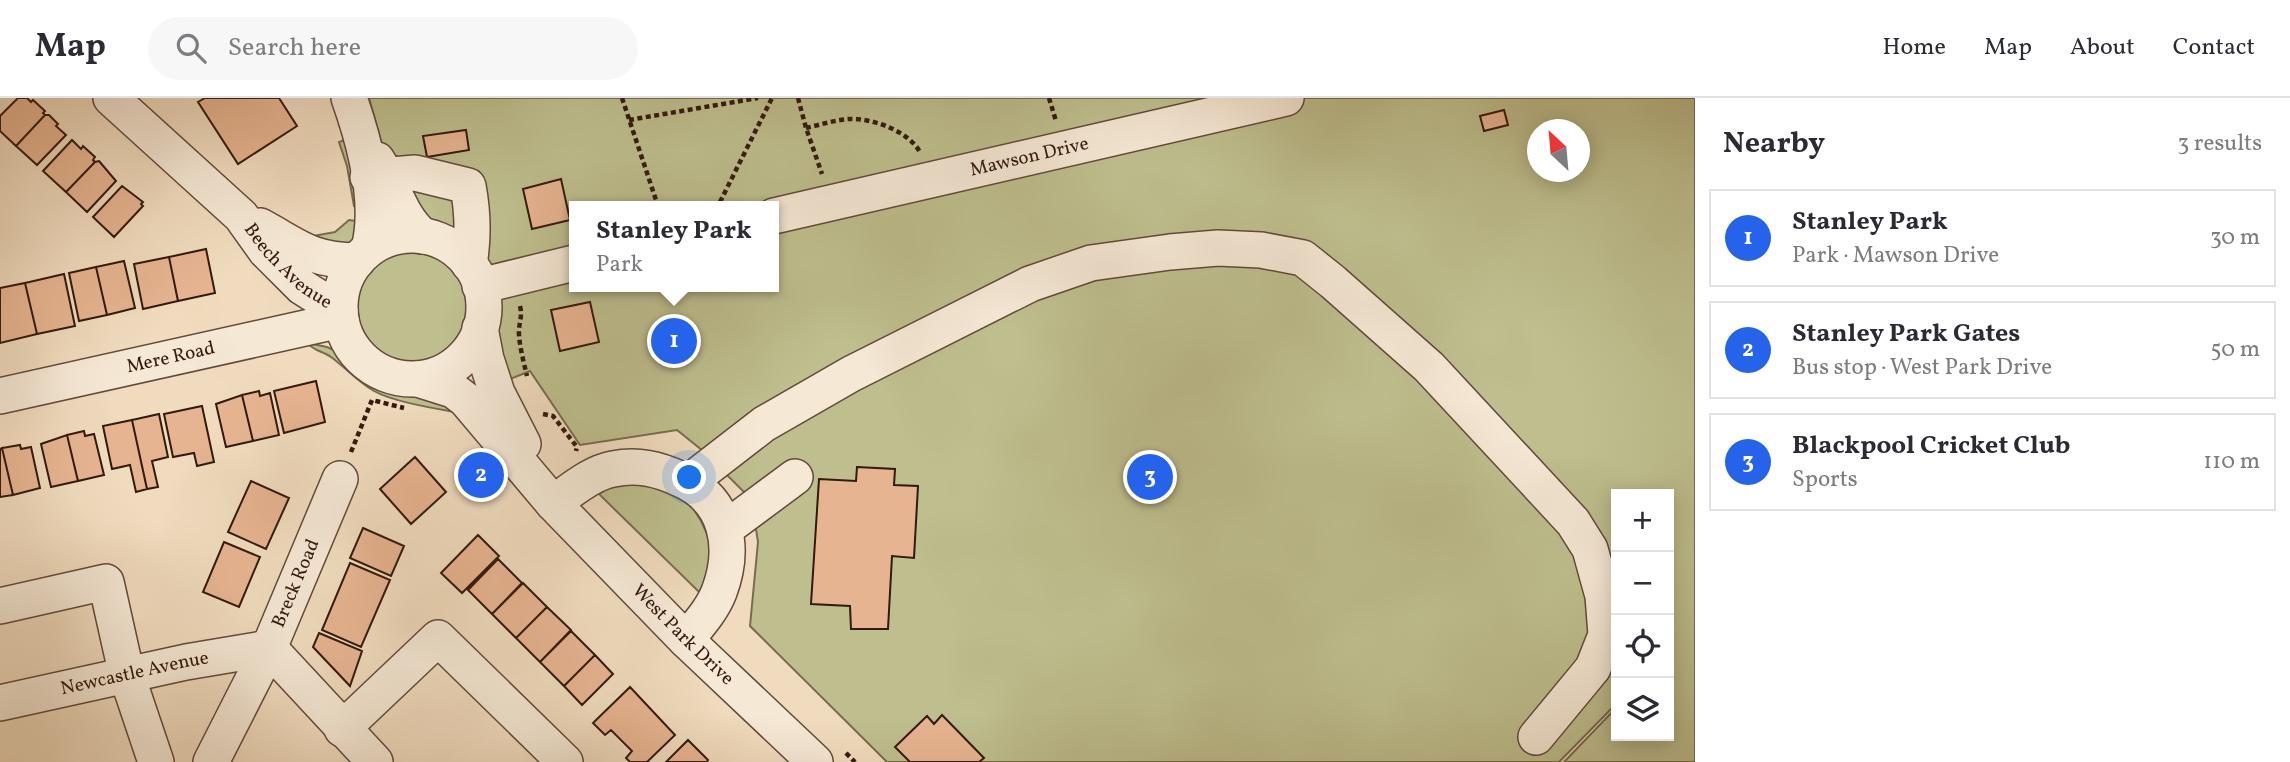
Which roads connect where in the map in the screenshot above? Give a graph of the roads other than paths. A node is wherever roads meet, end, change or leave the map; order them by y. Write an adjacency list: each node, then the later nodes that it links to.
1 (111, 98): 6 (street, Beech Avenue)
2 (349, 98): 4 (street)
3 (1286, 98): 5 (street, Mawson Drive)
4 (377, 176): 7 (street); 8 (street); 10 (street)
5 (779, 215)
6 (241, 216): 8 (street, Beech Avenue); 11 (street, Beech Avenue)
7 (423, 236): 8 (street); 10 (street)
8 (363, 255): 11 (street)
9 (569, 264): 10 (street)
10 (475, 275): 12 (street)
11 (341, 316): 13 (street); 14 (street, Mere Road)
12 (480, 328): 13 (street); 18 (street, West Park Drive)
13 (418, 379): 18 (street, West Park Drive)
14 (0, 396)
15 (795, 477): 19 (street)
16 (340, 479): 22 (street, Breck Road)
17 (689, 482): 18 (street); 19 (street); 26 (street)
18 (553, 503): 21 (street, West Park Drive)
19 (725, 529): 21 (street)
20 (0, 606): 23 (street)
21 (686, 640): 27 (street, West Park Drive)
22 (269, 648): 23 (street, Newcastle Avenue); 25 (street); 29 (street, Breck Road)
23 (127, 676): 24 (street, Newcastle Avenue); 28 (street)
24 (0, 703)
25 (342, 729): 30 (street); 31 (street)
26 (1536, 737)
27 (830, 757)
28 (156, 762)
29 (211, 762)
30 (375, 762)
31 (565, 762)

